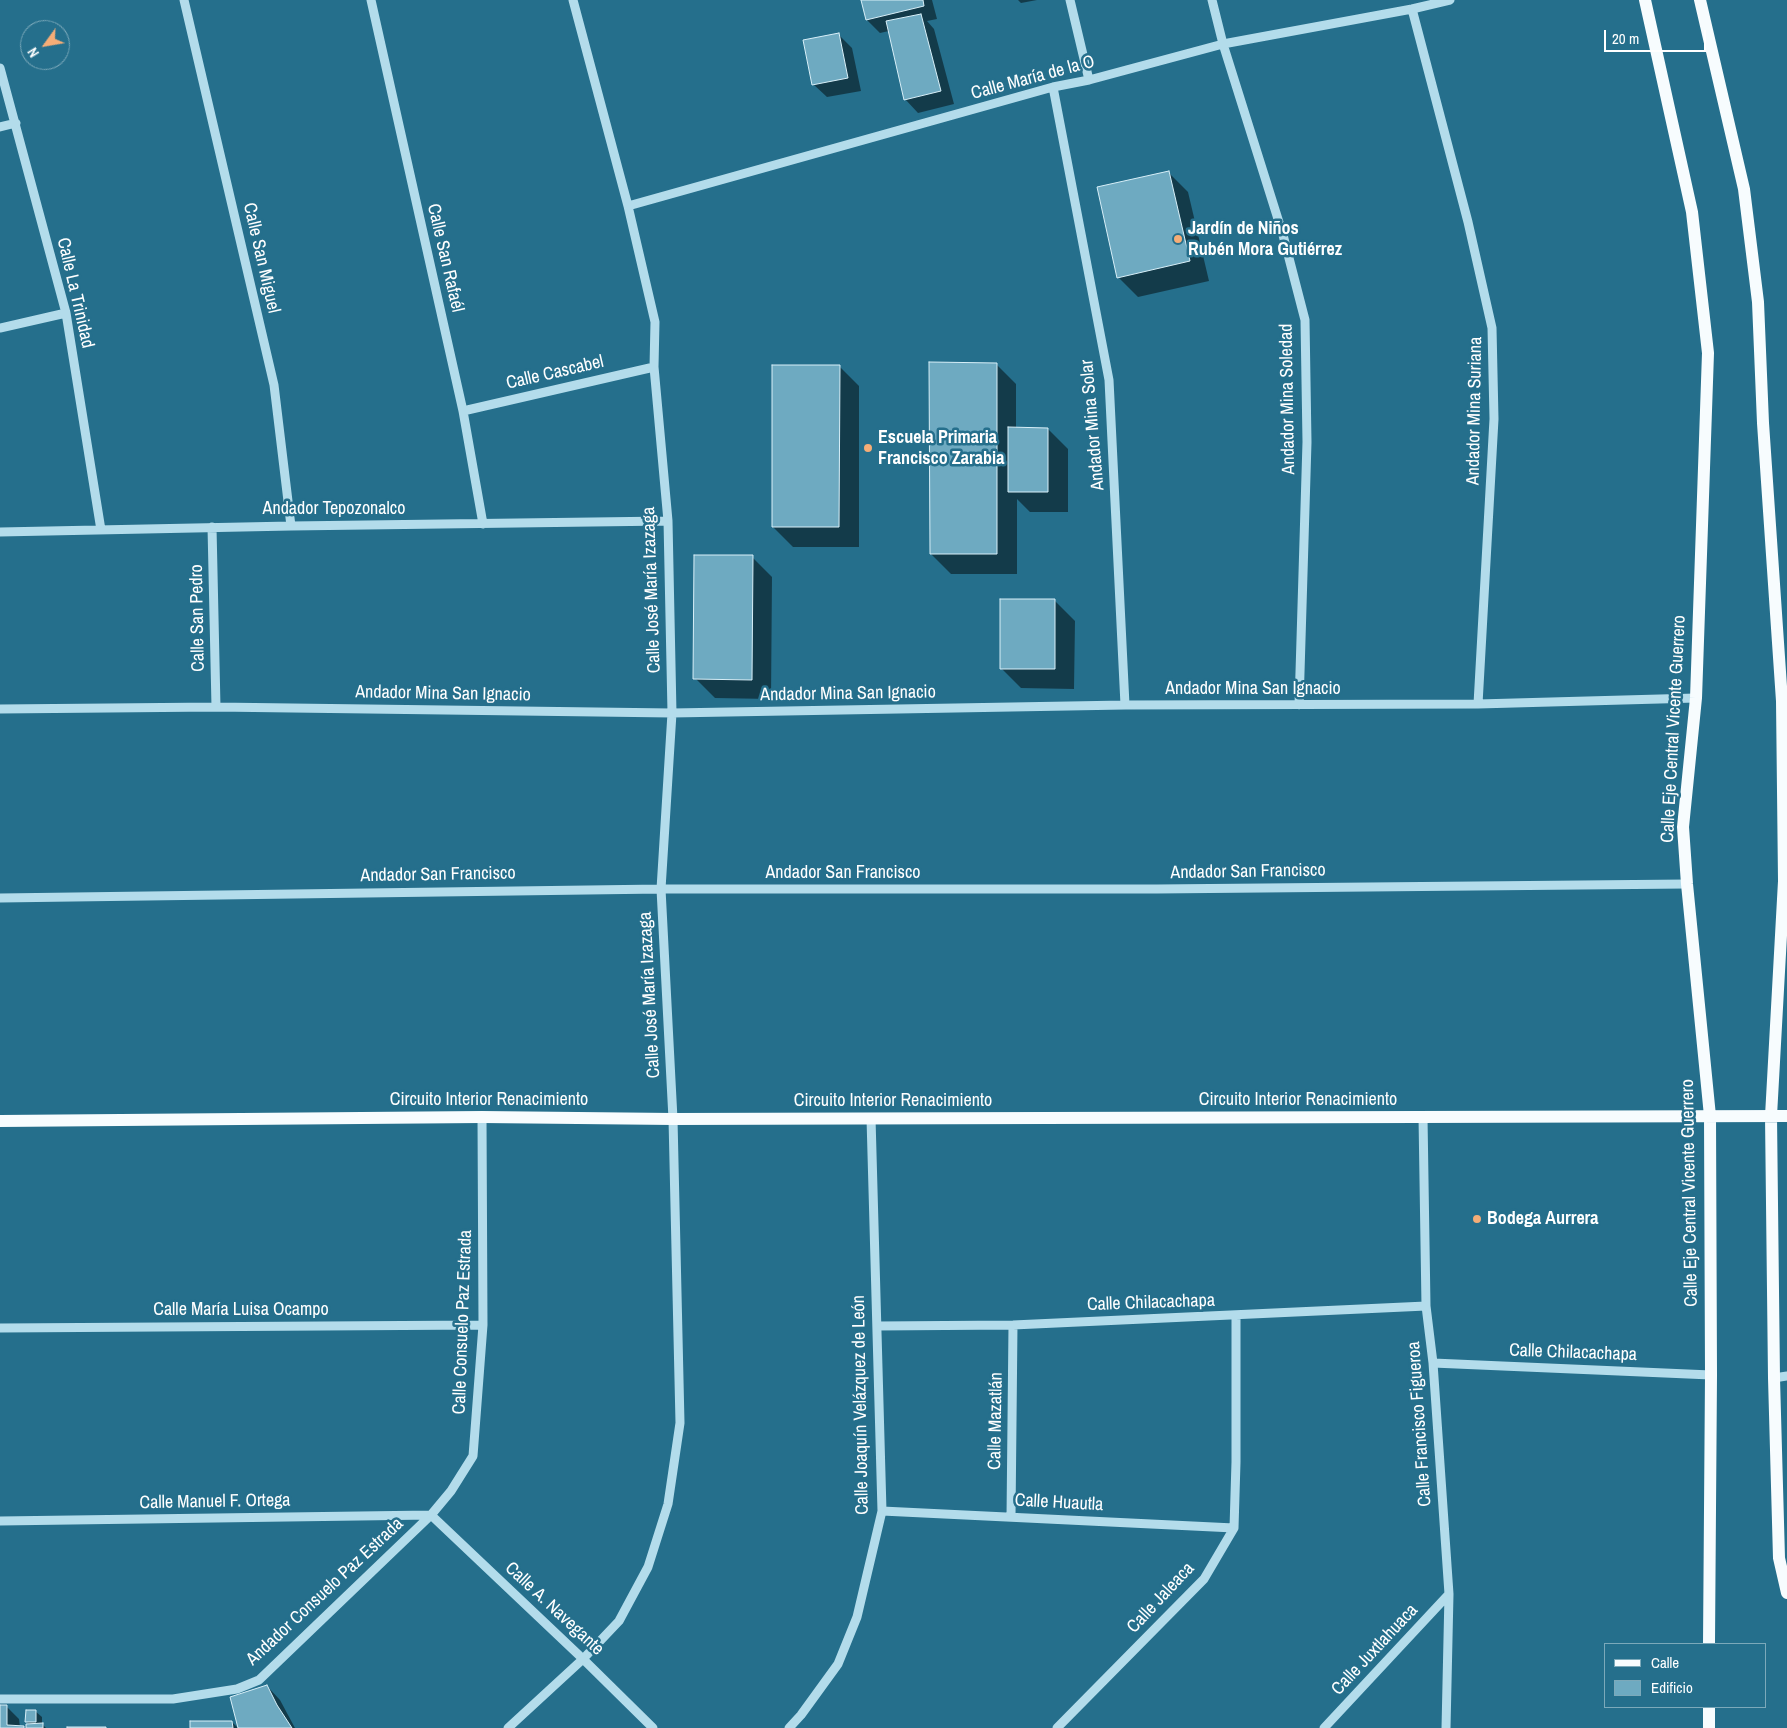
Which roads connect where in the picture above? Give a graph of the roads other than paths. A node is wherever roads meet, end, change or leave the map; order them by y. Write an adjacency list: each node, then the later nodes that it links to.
1 (184, 0): 23 (street, Calle San Miguel)
2 (370, 0): 20 (street, Calle San Rafaél)
3 (573, 0): 16 (street, Calle José María Izazaga)
4 (1070, 0): 12 (street)
5 (1212, 0): 10 (street, Andador Mina Soledad)
6 (1450, 0): 9 (street, Calle María de la O)
7 (1645, 0): 27 (main road, Calle Eje Central Vicente Guerrero)
8 (1700, 0): 28 (main road)
9 (1412, 9): 10 (street, Calle María de la O); 29 (street, Andador Mina Suriana)
10 (1223, 44): 12 (street, Calle María de la O); 31 (street, Andador Mina Soledad)
11 (0, 68): 14 (street, Calle La Trinidad)
12 (1089, 80): 13 (street, Calle María de la O)
13 (1053, 87): 16 (street, Calle María de la O); 30 (street, Andador Mina Solar)
14 (16, 124): 15 (street); 17 (street, Calle La Trinidad)
15 (0, 127)
16 (628, 206): 19 (street, Calle José María Izazaga)
17 (66, 313): 18 (street); 25 (street, Calle La Trinidad)
18 (0, 328)
19 (654, 366): 20 (street, Calle Cascabel); 21 (street, Calle José María Izazaga)
20 (463, 411): 22 (street, Calle San Rafaél)
21 (668, 522): 22 (street, Andador Tepozonalco); 34 (street, Calle José María Izazaga)
22 (483, 524): 23 (street, Andador Tepozonalco)
23 (291, 526): 24 (street, Andador Tepozonalco)
24 (212, 527): 25 (street, Andador Tepozonalco); 32 (street, Calle San Pedro)
25 (101, 530): 26 (street, Andador Tepozonalco)
26 (0, 532)
27 (1696, 698): 29 (street, Andador Mina San Ignacio); 36 (main road, Calle Eje Central Vicente Guerrero)
28 (1785, 701): 35 (main road)
29 (1478, 704): 31 (street, Andador Mina San Ignacio)
30 (1125, 705): 31 (street, Andador Mina San Ignacio); 34 (street, Andador Mina San Ignacio)
31 (1299, 706)
32 (216, 707): 33 (street, Andador Mina San Ignacio); 34 (street, Andador Mina San Ignacio)
33 (0, 709)
34 (672, 713): 37 (street, Calle José María Izazaga)
35 (1786, 881): 40 (main road)
36 (1687, 884): 37 (street, Andador San Francisco); 39 (main road, Calle Eje Central Vicente Guerrero)
37 (661, 888): 38 (street, Andador San Francisco); 45 (street, Calle José María Izazaga)
38 (0, 898)
39 (1710, 1116): 40 (main road, Circuito Interior Renacimiento); 43 (main road, Circuito Interior Renacimiento); 54 (main road, Calle Eje Central Vicente Guerrero)
40 (1771, 1116): 41 (main road, Circuito Interior Renacimiento); 56 (main road)
41 (1787, 1116)
42 (482, 1117): 45 (main road, Circuito Interior Renacimiento); 46 (main road, Circuito Interior Renacimiento); 49 (street, Calle Consuelo Paz Estrada)
43 (1423, 1117): 44 (main road, Circuito Interior Renacimiento); 47 (street, Calle Francisco Figueroa)
44 (871, 1118): 45 (main road, Circuito Interior Renacimiento); 51 (street, Calle Joaquín Velázquez de León)
45 (673, 1119): 65 (street, Calle José María Izazaga)
46 (0, 1121)
47 (1426, 1306): 48 (street, Calle Chilacachapa); 53 (street, Calle Francisco Figueroa)
48 (1236, 1316): 50 (street, Calle Chilacachapa); 61 (street, Calle Jaleaca)
49 (483, 1325): 52 (street, Calle María Luisa Ocampo); 58 (street, Calle Consuelo Paz Estrada)
50 (1013, 1325): 51 (street, Calle Chilacachapa); 59 (street, Calle Mazatlán)
51 (877, 1326): 57 (street, Calle Joaquín Velázquez de León)
52 (0, 1328)
53 (1433, 1363): 54 (street, Calle Chilacachapa); 63 (street, Calle Francisco Figueroa)
54 (1711, 1375): 64 (main road, Calle Eje Central Vicente Guerrero)
55 (1787, 1376): 56 (street)
56 (1774, 1378): 62 (main road)
57 (882, 1511): 59 (street, Calle Huautla); 70 (street, Calle Joaquín Velázquez de León)
58 (430, 1515): 60 (street, Calle Manuel F. Ortega); 65 (street, Calle A. Navegante); 66 (street, Andador Consuelo Paz Estrada)
59 (1011, 1517): 61 (street, Calle Huautla)
60 (0, 1521)
61 (1234, 1528): 71 (street, Calle Jaleaca)
62 (1787, 1593)
63 (1449, 1594): 72 (street, Calle Juxtlahuaca); 73 (street, Calle Francisco Figueroa)
64 (1709, 1643)
65 (583, 1658): 68 (street, Calle José María Izazaga); 69 (street, Calle A. Navegante)
66 (0, 1699)
67 (1709, 1708): 74 (main road)
68 (508, 1728)
69 (653, 1728)
70 (789, 1728)
71 (1058, 1728)
72 (1324, 1728)
73 (1446, 1728)
74 (1709, 1728)

